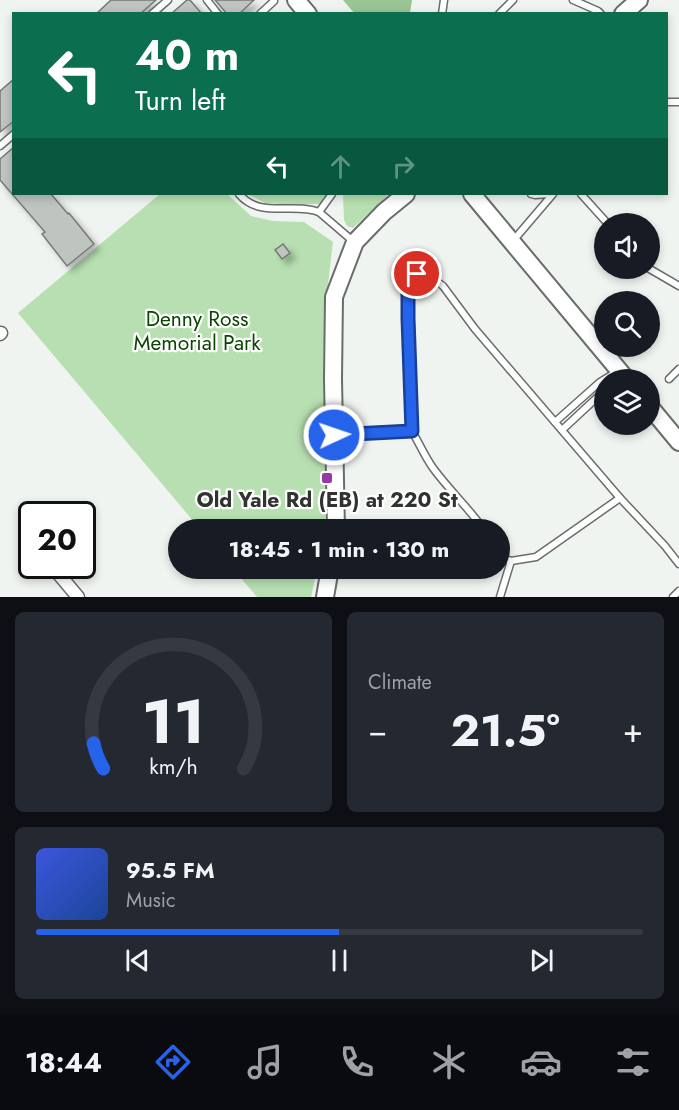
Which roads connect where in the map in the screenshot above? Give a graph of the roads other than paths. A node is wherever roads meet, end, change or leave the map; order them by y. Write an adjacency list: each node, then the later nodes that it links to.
1 (168, 0): 8 (lane)
2 (207, 0): 9 (lane)
3 (296, 0): 11 (street)
4 (513, 0): 12 (lane)
5 (573, 0): 13 (lane)
6 (639, 0): 14 (street)
7 (274, 1): 10 (lane)
8 (154, 12)
9 (216, 12)
10 (262, 12)
11 (306, 12)
12 (501, 12)
13 (599, 12)
14 (625, 12)
15 (12, 136): 16 (lane)
16 (0, 146)
17 (240, 195): 23 (lane)
18 (331, 195): 23 (lane)
19 (405, 195): 25 (street)
20 (473, 195): 26 (street)
21 (551, 195): 26 (lane)
22 (581, 195): 24 (lane)
23 (319, 212): 25 (lane)
24 (598, 213)
25 (355, 242): 38 (street)
26 (512, 242): 29 (street)
27 (660, 275): 28 (lane)
28 (679, 286)
29 (613, 369)
30 (679, 369): 31 (lane)
31 (669, 379)
32 (594, 387): 35 (lane)
33 (594, 400): 36 (lane)
34 (660, 419): 39 (street)
35 (555, 422): 36 (lane); 37 (lane)
36 (562, 430): 40 (lane)
37 (412, 431): 38 (lane); 42 (lane)
38 (334, 435): 41 (street)
39 (679, 442)
40 (620, 498): 43 (lane); 44 (lane)
41 (336, 519)
42 (477, 519)
43 (511, 561): 50 (lane)
44 (679, 564)
45 (63, 579): 48 (street)
46 (328, 579): 49 (street)
47 (679, 591): 51 (lane)
48 (78, 597)
49 (325, 597)
50 (500, 597)
51 (673, 597)

